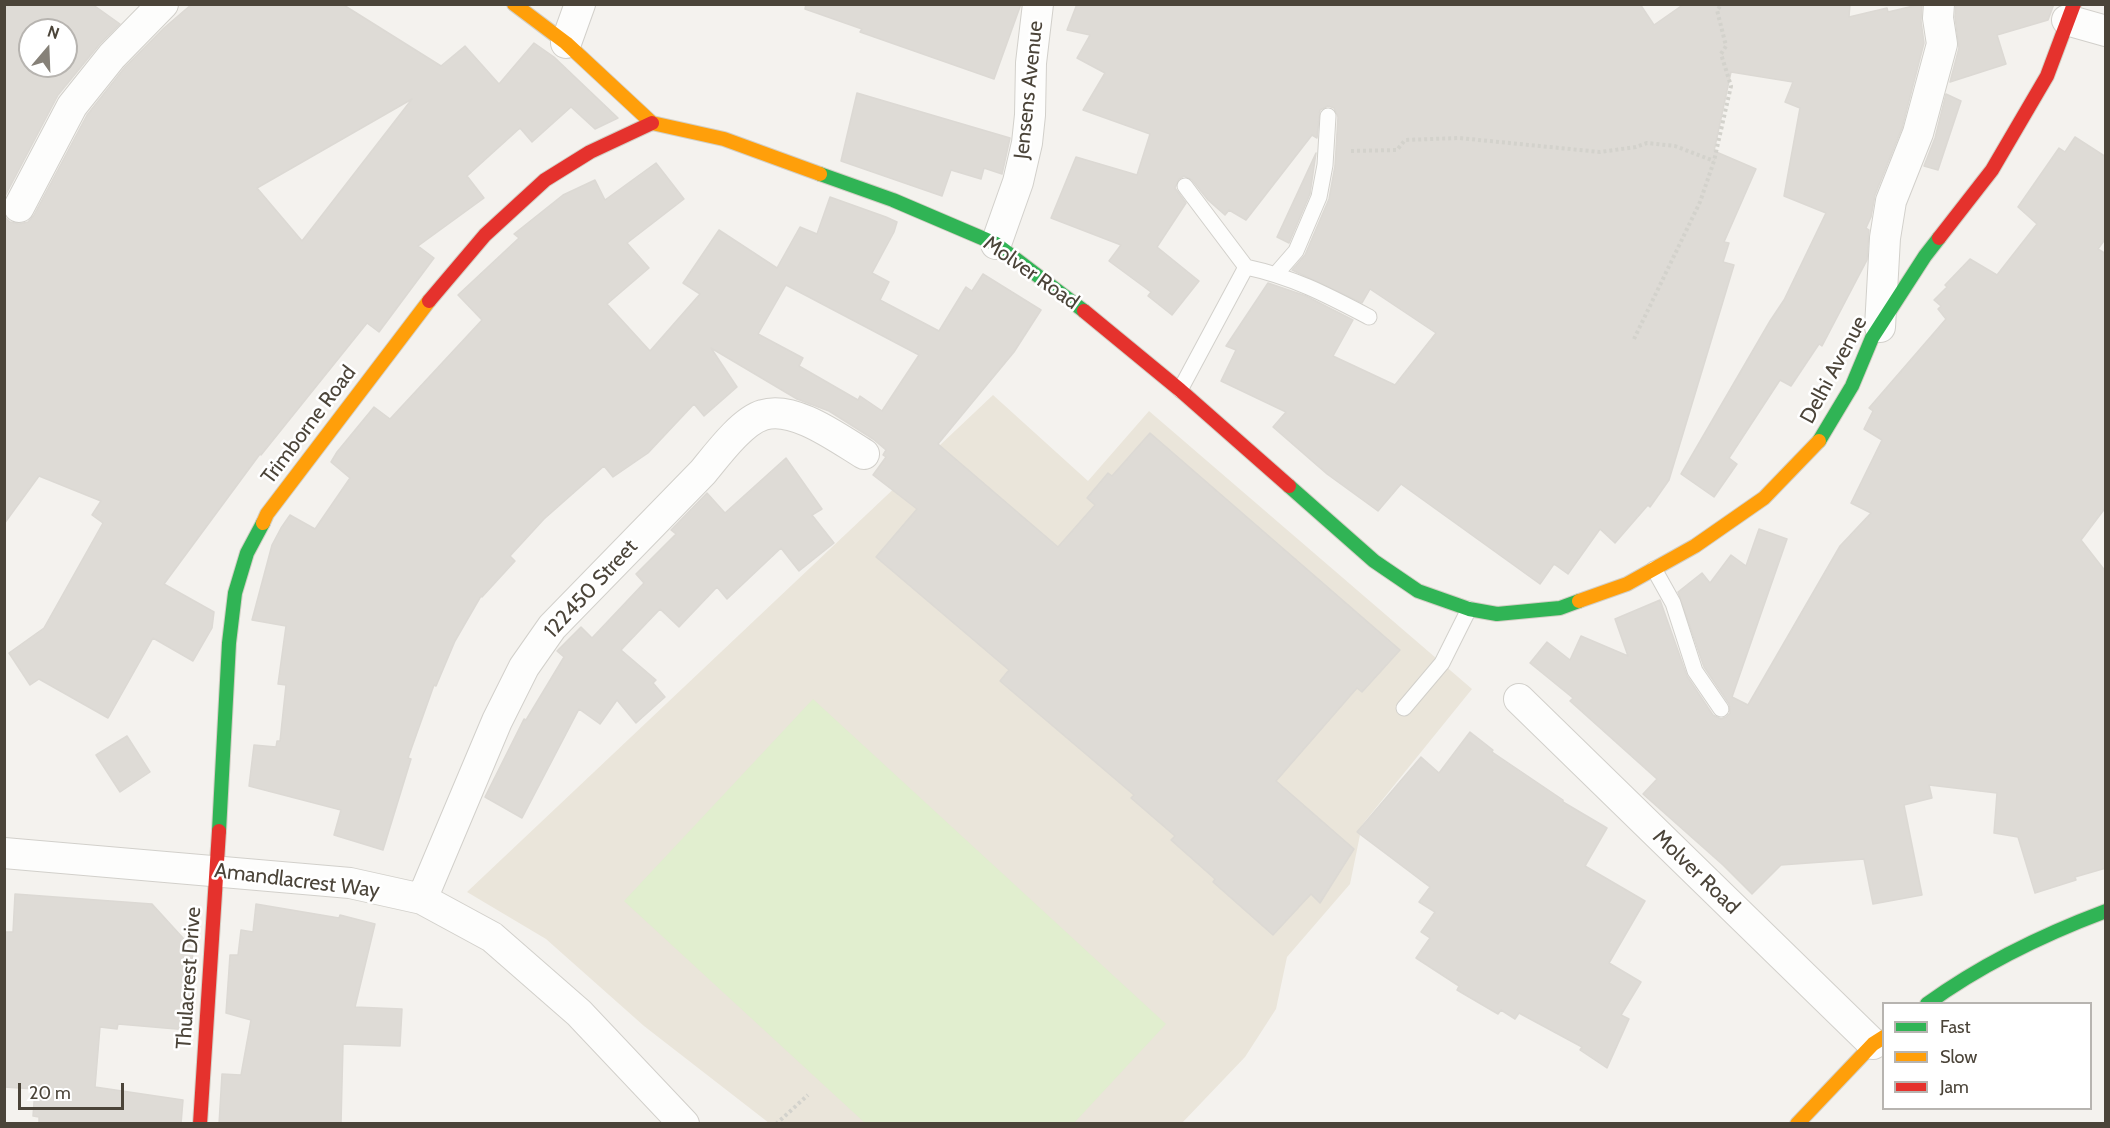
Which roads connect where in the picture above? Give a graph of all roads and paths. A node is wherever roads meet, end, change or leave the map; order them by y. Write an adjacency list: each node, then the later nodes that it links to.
1 (163, 4): 15 (street)
2 (514, 4): 9 (street)
3 (580, 4): 9 (street)
4 (1038, 4): 16 (street, Jensens Avenue)
5 (1722, 4): 13 (path)
6 (1939, 4): 20 (street)
7 (2071, 12): 8 (street); 20 (street, Delhi Avenue)
8 (2106, 31)
9 (566, 44): 11 (street)
10 (1328, 116): 12 (lane)
11 (652, 123): 16 (street, Molver Road); 30 (street, Trimborne Road)
12 (1326, 151): 13 (path); 18 (lane)
13 (1714, 161): 21 (path)
14 (1185, 186): 17 (lane)
15 (19, 207)
16 (996, 244): 22 (street, Molver Road)
17 (1246, 267): 18 (lane); 22 (lane)
18 (1276, 274): 19 (lane)
19 (1369, 317)
20 (1880, 327): 24 (street, Delhi Avenue)
21 (1634, 339)
22 (1180, 390): 25 (street, Molver Road)
23 (864, 454): 31 (street, 122450 Street)
24 (1654, 569): 25 (street, Delhi Avenue); 28 (lane)
25 (1469, 609): 27 (lane)
26 (1519, 699): 34 (street, Molver Road)
27 (1404, 708)
28 (1721, 709)
29 (4, 853): 30 (street, Amandlacrest Way)
30 (217, 871): 31 (street, Amandlacrest Way); 36 (street, Thulacrest Drive)
31 (422, 899): 37 (street, Amandlacrest Way)
32 (2106, 911): 33 (street)
33 (1930, 1002)
34 (1878, 1040): 39 (street)
35 (808, 1095): 38 (path)
36 (200, 1124)
37 (684, 1124)
38 (776, 1124)
39 (1797, 1124)

